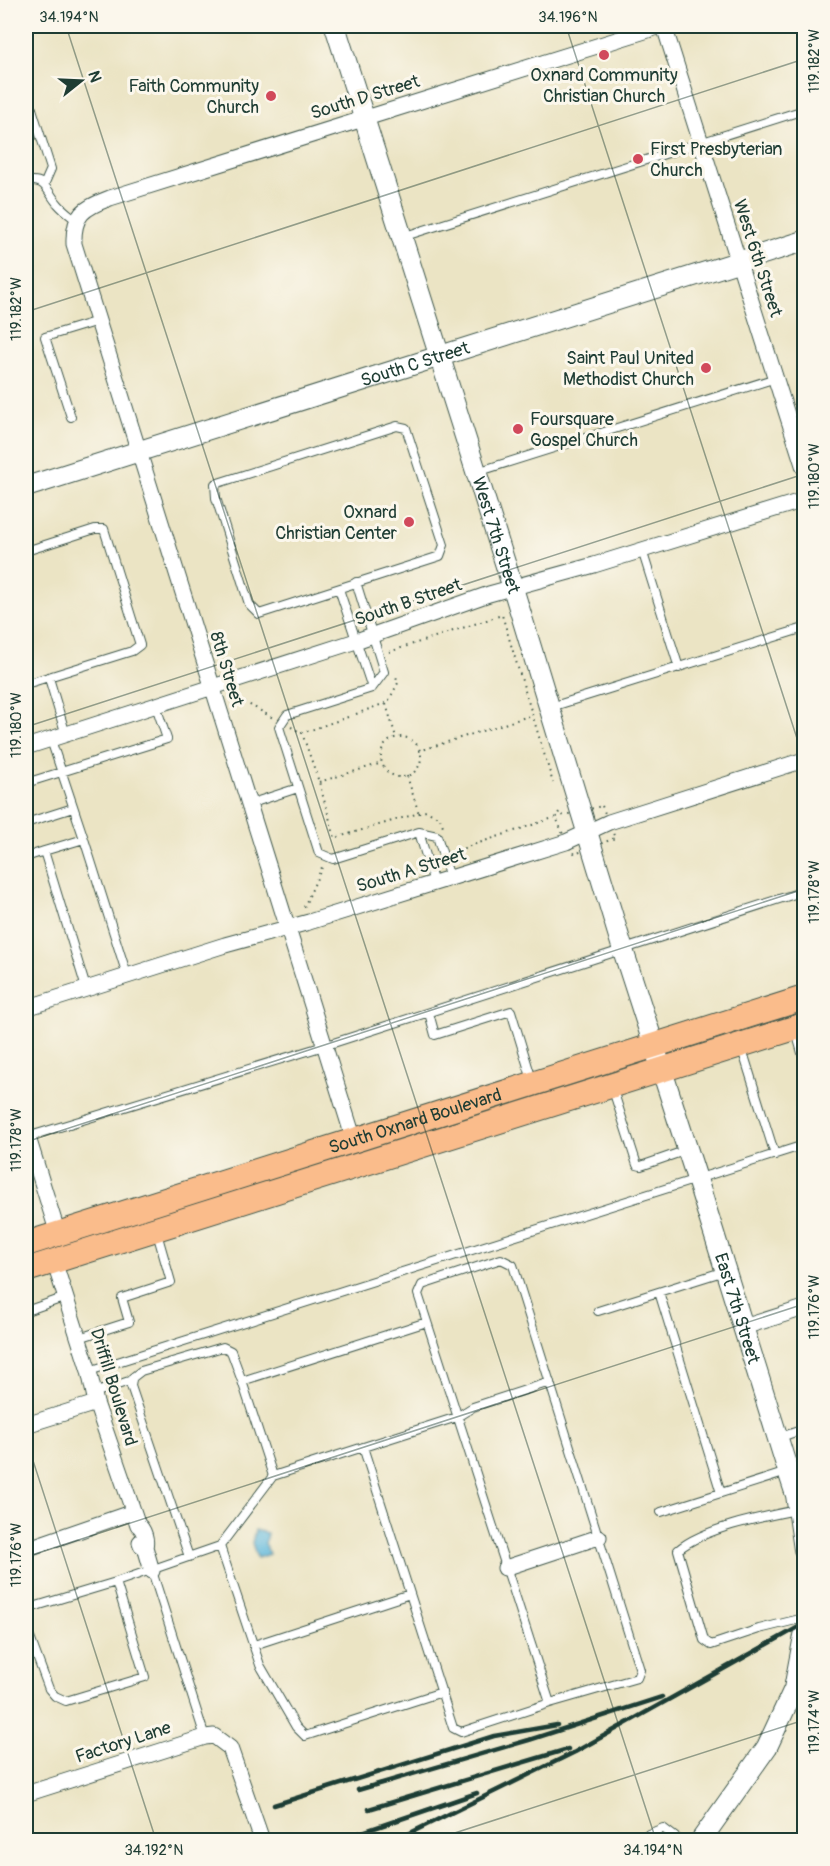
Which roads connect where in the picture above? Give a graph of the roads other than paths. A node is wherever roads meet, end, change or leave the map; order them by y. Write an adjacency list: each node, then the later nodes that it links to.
1 (335, 26): 5 (street, West 7th Street)
2 (662, 26): 5 (street, South D Street); 6 (street, West 6th Street)
3 (26, 90): 8 (lane)
4 (804, 110): 6 (lane)
5 (364, 118): 9 (street, South D Street); 10 (street, West 7th Street)
6 (701, 142): 10 (lane); 12 (street, West 6th Street)
7 (26, 182): 8 (lane)
8 (44, 185): 9 (lane)
9 (80, 216): 13 (street, 8th Street)
10 (401, 237): 14 (street, West 7th Street)
11 (804, 241): 12 (street, South C Street)
12 (738, 262): 14 (street, South C Street); 15 (street, West 6th Street)
13 (98, 321): 16 (lane); 17 (street, 8th Street)
14 (439, 355): 17 (street, South C Street); 19 (street, West 7th Street)
15 (776, 378): 18 (street, West 6th Street); 19 (lane)
16 (71, 417)
17 (139, 450): 20 (street, South C Street); 33 (street, 8th Street)
18 (804, 468)
19 (476, 473): 25 (street, West 7th Street)
20 (26, 487)
21 (804, 500): 23 (street, South B Street)
22 (26, 550): 31 (lane)
23 (642, 550): 25 (street, South B Street); 30 (lane)
24 (356, 582): 26 (lane); 26 (lane); 28 (lane)
25 (513, 588): 28 (street, South B Street); 36 (street, West 7th Street)
26 (339, 589): 29 (lane)
27 (804, 628): 30 (lane)
28 (373, 635): 29 (street, South B Street); 34 (lane)
29 (356, 641): 33 (street, South B Street); 34 (lane)
30 (679, 668): 36 (lane)
31 (49, 678): 32 (lane); 37 (lane)
32 (26, 684)
33 (212, 687): 35 (street, South B Street); 44 (street, 8th Street)
34 (372, 688): 43 (lane)
35 (156, 706): 37 (street, South B Street); 41 (lane)
36 (541, 711): 48 (street, West 7th Street)
37 (66, 735): 38 (street, South B Street)
38 (51, 740): 39 (street, South B Street); 41 (lane)
39 (26, 747)
40 (804, 760): 48 (street, South A Street)
41 (61, 771): 42 (lane); 45 (lane)
42 (26, 783)
43 (298, 788): 44 (lane); 47 (lane)
44 (249, 804): 55 (street, 8th Street)
45 (73, 807): 46 (lane); 49 (lane)
46 (26, 823)
47 (419, 832): 52 (lane); 53 (lane)
48 (587, 832): 52 (street, South A Street); 56 (street, West 7th Street)
49 (84, 839): 50 (lane); 57 (lane)
50 (44, 851): 51 (lane); 58 (lane)
51 (26, 857)
52 (450, 878): 53 (street, South A Street)
53 (434, 883): 55 (street, South A Street)
54 (804, 891): 56 (lane)
55 (288, 927): 57 (street, South A Street); 64 (street, 8th Street)
56 (623, 950): 61 (lane); 65 (street, West 7th Street)
57 (127, 975): 58 (street, South A Street)
58 (87, 988): 60 (street, South A Street)
59 (804, 998): 65 (main road, South Oxnard Boulevard)
60 (26, 1008)
61 (429, 1012): 64 (lane); 67 (lane)
62 (800, 1026): 63 (main road, South Oxnard Boulevard); 66 (lane)
63 (741, 1045): 65 (main road, South Oxnard Boulevard); 73 (lane)
64 (324, 1046): 69 (lane); 70 (street, 8th Street)
65 (658, 1058): 67 (main road, South Oxnard Boulevard); 68 (main road, South Oxnard Boulevard); 72 (street, East 7th Street)
66 (804, 1060)
67 (533, 1084): 70 (main road, South Oxnard Boulevard)
68 (612, 1085): 72 (lane); 75 (main road, South Oxnard Boulevard)
69 (26, 1135): 76 (street)
70 (354, 1140): 76 (main road, South Oxnard Boulevard)
71 (804, 1145): 73 (lane)
72 (688, 1150): 74 (street, East 7th Street)
73 (775, 1155): 74 (lane)
74 (697, 1179): 80 (street, East 7th Street); 89 (lane)
75 (155, 1229): 78 (main road, South Oxnard Boulevard); 88 (lane)
76 (58, 1234): 77 (main road, South Oxnard Boulevard); 78 (main road)
77 (26, 1244)
78 (54, 1261): 79 (main road, South Oxnard Boulevard); 82 (street, Driffill Boulevard)
79 (26, 1270)
80 (726, 1271): 81 (lane); 87 (street, East 7th Street)
81 (658, 1292): 85 (lane); 101 (lane)
82 (66, 1297): 84 (lane); 88 (street, Driffill Boulevard)
83 (804, 1308): 87 (street)
84 (26, 1311)
85 (598, 1311)
86 (427, 1322): 91 (lane); 92 (lane); 94 (lane)
87 (744, 1327): 97 (street, East 7th Street)
88 (79, 1338): 89 (street, Driffill Boulevard)
89 (89, 1371): 93 (street, Driffill Boulevard)
90 (132, 1380): 91 (lane); 93 (lane); 109 (lane)
91 (242, 1381): 100 (lane)
92 (550, 1382): 94 (lane); 105 (lane)
93 (95, 1398): 95 (street); 104 (street, Driffill Boulevard)
94 (457, 1417): 98 (lane); 110 (lane)
95 (26, 1425)
96 (804, 1429): 97 (lane)
97 (778, 1438): 99 (street, East 7th Street)
98 (363, 1447): 100 (lane); 113 (lane)
99 (788, 1471): 101 (lane); 102 (street, East 7th Street)
100 (273, 1476): 106 (lane)
101 (721, 1493): 103 (lane)
102 (799, 1499): 108 (street, East 7th Street); 115 (lane)
103 (662, 1512)
104 (136, 1519): 107 (street); 111 (street, Driffill Boulevard)
105 (599, 1537): 110 (street); 120 (lane)
106 (220, 1546): 109 (lane); 118 (lane)
107 (26, 1549)
108 (804, 1549)
109 (189, 1557): 111 (lane)
110 (505, 1568): 120 (lane)
111 (152, 1571): 112 (lane); 121 (lane)
112 (116, 1582): 114 (lane); 116 (lane)
113 (410, 1594): 118 (lane); 119 (lane)
114 (26, 1614)
115 (804, 1618)
116 (26, 1627)
117 (804, 1636): 126 (street)
118 (254, 1645): 119 (lane)
119 (442, 1692): 120 (lane)
120 (550, 1703)
121 (205, 1737): 122 (street, Factory Lane); 123 (street)
122 (26, 1794)
123 (262, 1840)
124 (634, 1840): 125 (lane)
125 (679, 1840)
126 (701, 1840)

